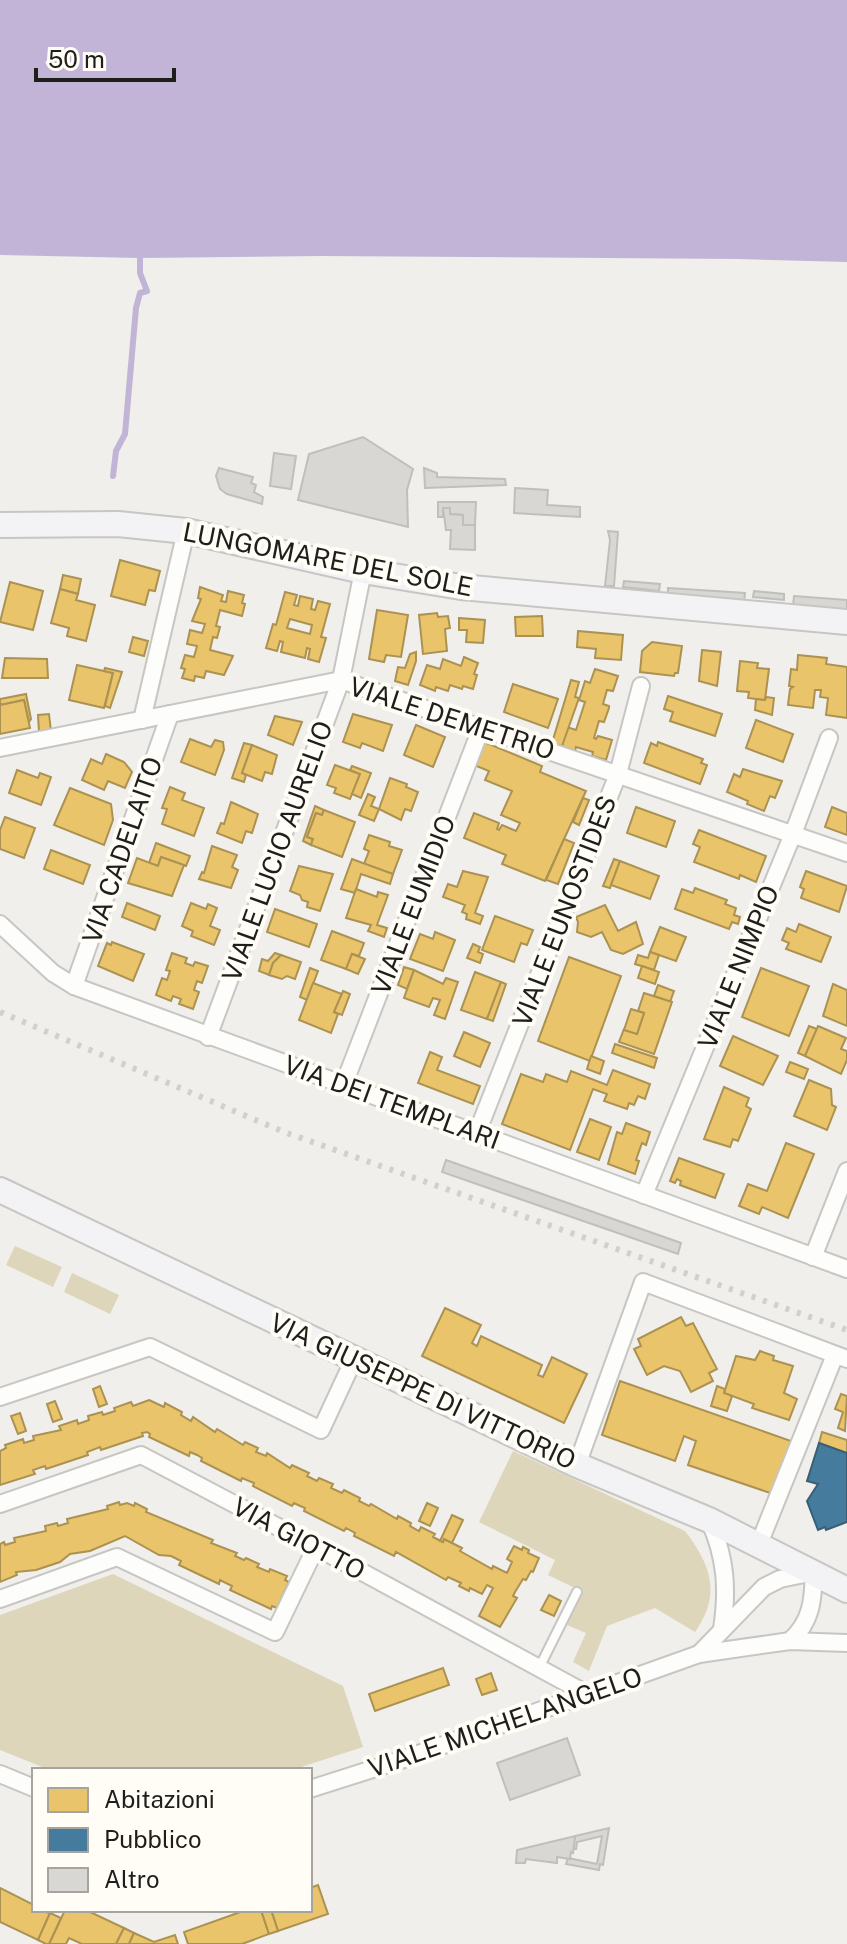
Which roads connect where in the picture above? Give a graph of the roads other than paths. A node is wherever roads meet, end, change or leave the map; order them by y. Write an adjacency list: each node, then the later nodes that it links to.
1 (0, 525): 2 (main road, LUNGOMARE DEL SOLE)
2 (186, 531): 3 (main road, LUNGOMARE DEL SOLE); 8 (street, VIA CADELAITO)
3 (363, 571): 4 (main road, LUNGOMARE DEL SOLE); 5 (street, VIALE LUCIO AURELIO)
4 (847, 622)
5 (341, 680): 7 (street, VIALE DEMETRIO); 9 (street, VIALE DEMETRIO); 17 (street, VIALE LUCIO AURELIO)
6 (641, 686): 12 (street, VIALE EUNOSTIDES)
7 (170, 714): 8 (street, VIALE DEMETRIO); 16 (street, VIA CADELAITO)
8 (142, 720): 11 (street, VIALE DEMETRIO)
9 (482, 726): 12 (street, VIALE DEMETRIO); 18 (street, VIALE EUMIDIO)
10 (829, 738): 13 (street, VIALE NIMPIO)
11 (0, 749)
12 (618, 774): 13 (street, VIALE DEMETRIO); 19 (street, VIALE EUNOSTIDES)
13 (793, 834): 14 (street, VIALE DEMETRIO); 22 (street, VIALE NIMPIO)
14 (847, 853)
15 (0, 924): 16 (street, VIA DEI TEMPLARI)
16 (74, 986): 17 (street, VIA DEI TEMPLARI)
17 (208, 1037): 18 (street, VIA DEI TEMPLARI)
18 (344, 1084): 19 (street, VIA DEI TEMPLARI)
19 (477, 1133): 22 (street, VIA DEI TEMPLARI)
20 (847, 1171): 23 (street)
21 (0, 1190): 26 (main road, VIA GIUSEPPE DI VITTORIO)
22 (644, 1195): 23 (street, VIA DEI TEMPLARI)
23 (813, 1257): 24 (street, VIA DEI TEMPLARI)
24 (847, 1269)
25 (841, 1357): 28 (street); 31 (street)
26 (354, 1359): 27 (street); 28 (main road, VIA GIUSEPPE DI VITTORIO)
27 (0, 1397)
28 (577, 1465): 30 (main road, VIA GIUSEPPE DI VITTORIO)
29 (0, 1504): 32 (street, VIA GIOTTO)
30 (709, 1520): 31 (main road, VIA GIUSEPPE DI VITTORIO); 37 (street)
31 (759, 1544): 33 (main road, VIA GIUSEPPE DI VITTORIO)
32 (316, 1547): 36 (street); 41 (street, VIA GIOTTO)
33 (814, 1572): 34 (main road, VIA GIUSEPPE DI VITTORIO); 37 (street, VIALE MICHELANGELO); 38 (street)
34 (847, 1590)
35 (577, 1592): 41 (lane)
36 (0, 1599)
37 (722, 1629): 40 (street, VIALE MICHELANGELO)
38 (790, 1641): 39 (street, VIALE MICHELANGELO); 40 (street, VIALE MICHELANGELO)
39 (847, 1643)
40 (699, 1654): 42 (street, VIALE MICHELANGELO)
41 (539, 1668): 42 (street, VIA GIOTTO)
42 (587, 1694): 45 (street, VIALE MICHELANGELO)
43 (0, 1774): 44 (street)
44 (32, 1787)
45 (312, 1788)

